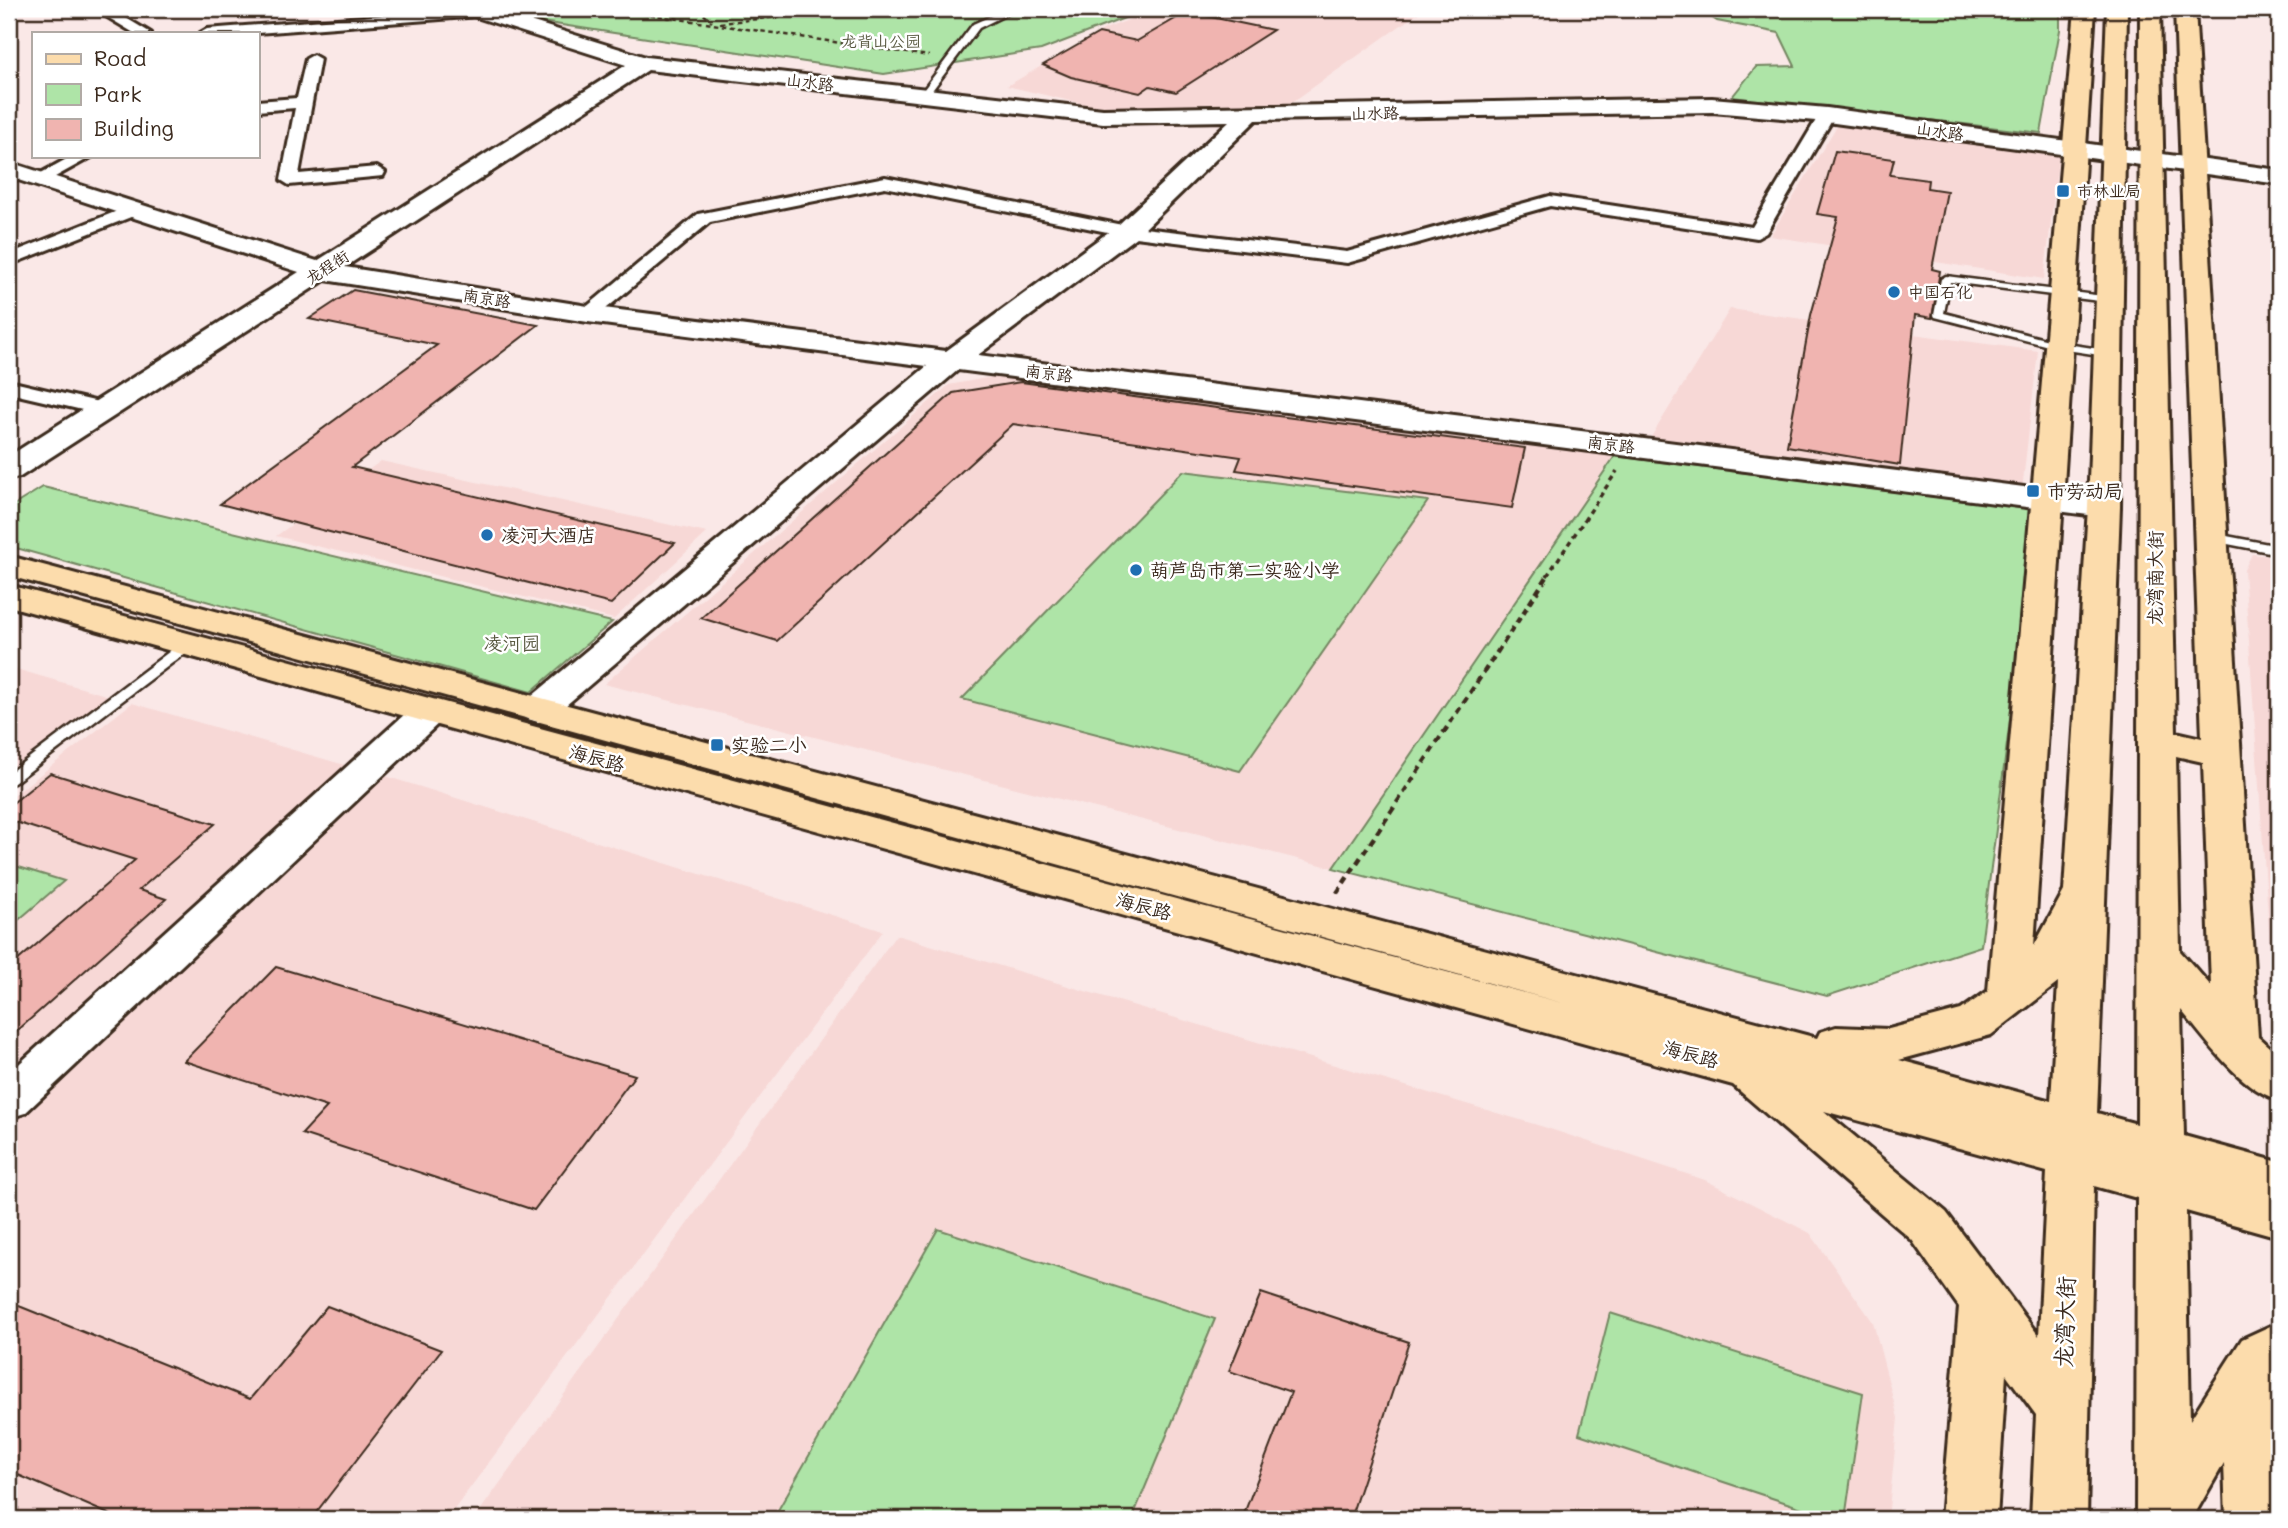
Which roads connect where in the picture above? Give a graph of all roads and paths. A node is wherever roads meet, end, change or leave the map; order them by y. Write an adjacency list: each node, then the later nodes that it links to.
1 (101, 9): 13 (street)
2 (611, 9): 11 (path)
3 (698, 9): 11 (path)
4 (852, 9): 11 (path)
5 (1013, 9): 15 (lane)
6 (2085, 9): 22 (main road)
7 (2117, 9): 23 (main road)
8 (2150, 9): 25 (main road, 龙湾南大街)
9 (2185, 9): 26 (main road)
10 (480, 10): 12 (street); 16 (street, 山水路)
11 (714, 24): 15 (path)
12 (225, 26)
13 (142, 32)
14 (313, 59): 18 (street)
15 (951, 60): 17 (lane)
16 (644, 63): 17 (street, 山水路); 34 (street, 龙程街)
17 (924, 95): 21 (street, 山水路)
18 (306, 102): 19 (street); 28 (street)
19 (259, 106)
20 (1827, 115): 21 (street, 山水路); 22 (street, 山水路); 32 (street)
21 (1247, 116): 32 (street)
22 (2074, 149): 23 (street, 山水路); 35 (main road)
23 (2110, 155): 25 (street, 山水路); 36 (main road)
24 (81, 158): 30 (street)
25 (2152, 160): 26 (street, 山水路); 38 (main road, 龙湾南大街)
26 (2193, 165): 29 (street, 山水路); 39 (main road)
27 (9, 169): 30 (street, 南京路)
28 (377, 172)
29 (2279, 177)
30 (40, 178): 31 (street, 南京路)
31 (135, 209): 33 (street); 34 (street, 南京路)
32 (1127, 230): 37 (street); 42 (street)
33 (9, 260)
34 (322, 271): 37 (street, 南京路); 44 (street, 龙程街)
35 (2064, 292): 36 (lane); 40 (main road); 40 (lane)
36 (2107, 299): 41 (main road)
37 (588, 314): 42 (street, 南京路)
38 (2153, 328): 39 (main road); 58 (main road, 龙湾南大街)
39 (2201, 336): 51 (main road)
40 (2060, 346): 41 (lane); 45 (main road)
41 (2106, 353): 46 (main road)
42 (951, 361): 47 (street, 南京路); 56 (street)
43 (9, 387): 44 (street)
44 (104, 409): 48 (street, 龙程街)
45 (2053, 429): 46 (main road); 49 (main road)
46 (2105, 439): 50 (main road)
47 (1633, 447): 49 (street, 南京路); 62 (path)
48 (9, 470)
49 (2048, 499): 50 (street, 南京路); 64 (main road)
50 (2104, 507): 61 (main road)
51 (2211, 537): 52 (lane); 59 (main road)
52 (2279, 550)
53 (9, 566): 56 (main road, 海辰路)
54 (9, 595): 55 (main road, 海辰路)
55 (187, 645): 57 (main road, 海辰路); 60 (lane)
56 (538, 710): 62 (main road, 海辰路)
57 (429, 712): 66 (main road, 海辰路); 68 (street)
58 (2156, 740): 59 (main road); 63 (main road, 龙湾南大街)
59 (2222, 754): 65 (main road)
60 (9, 780)
61 (2085, 890): 64 (main road); 69 (main road)
62 (1319, 921): 66 (main road, 海辰路)
63 (2158, 954): 65 (main road); 70 (main road, 龙湾南大街)
64 (2010, 998): 66 (main road)
65 (2236, 1044): 67 (main road)
66 (1753, 1055): 69 (main road, 海辰路); 73 (main road)
67 (2279, 1082)
68 (9, 1100)
69 (2071, 1141): 70 (main road, 海辰路); 75 (main road, 龙湾大街)
70 (2161, 1166): 71 (main road, 海辰路); 72 (main road, 海辰路); 76 (main road)
71 (2279, 1181)
72 (2279, 1217)
73 (1984, 1303): 75 (main road); 77 (main road)
74 (2263, 1362): 76 (main road); 79 (main road)
75 (2062, 1409): 78 (main road, 龙湾大街)
76 (2164, 1515)
77 (1969, 1519)
78 (2059, 1519)
79 (2254, 1519)

